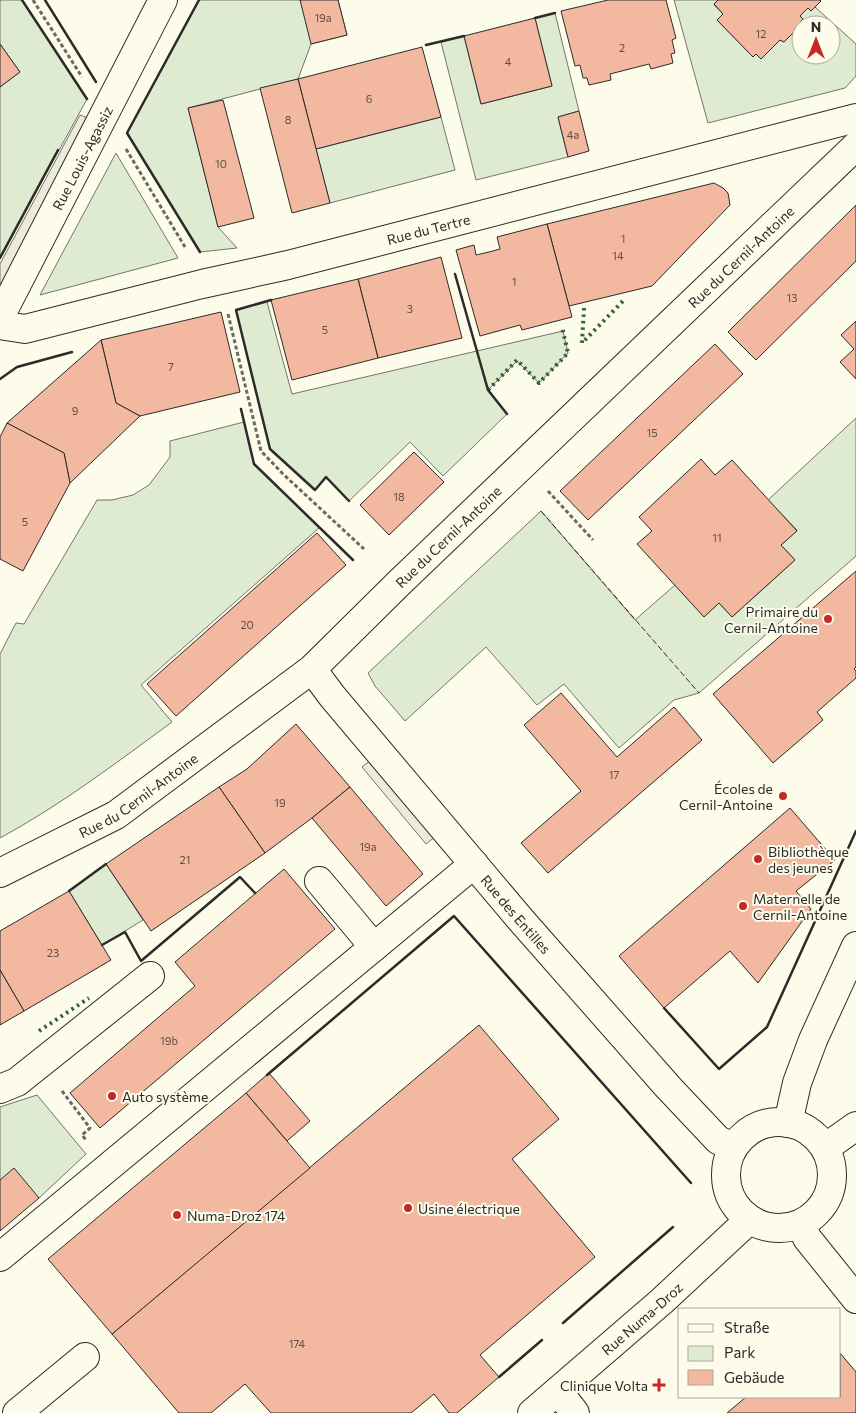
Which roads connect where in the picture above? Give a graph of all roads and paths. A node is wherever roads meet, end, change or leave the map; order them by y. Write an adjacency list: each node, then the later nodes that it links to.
1 (33, 0): 3 (path)
2 (163, 0): 8 (street, Rue Louis-Agassiz)
3 (79, 72)
4 (856, 118): 9 (street, Rue du Tertre)
5 (122, 142): 7 (path)
6 (856, 146): 11 (street, Rue du Cernil-Antoine)
7 (184, 248)
8 (0, 317)
9 (0, 325)
10 (231, 325): 13 (path)
11 (522, 464): 12 (path); 14 (street, Rue du Cernil-Antoine)
12 (593, 540)
13 (364, 549)
14 (312, 669): 15 (street, Rue des Entilles); 16 (street, Rue du Cernil-Antoine)
15 (474, 864): 19 (street); 26 (street, Rue des Entilles)
16 (0, 873)
17 (319, 881): 19 (street)
18 (856, 946): 23 (street)
19 (374, 947): 30 (street)
20 (150, 976): 22 (street)
21 (59, 1087): 25 (path)
22 (0, 1089)
23 (788, 1123): 26 (street); 27 (street)
24 (856, 1126): 27 (street)
25 (87, 1141)
26 (733, 1147): 28 (street)
27 (825, 1148): 29 (street)
28 (750, 1220): 29 (street); 33 (street, Rue Numa-Droz)
29 (801, 1224): 31 (street)
30 (0, 1257)
31 (856, 1299)
32 (85, 1357): 34 (street)
33 (558, 1391): 35 (street, Rue Numa-Droz); 36 (street)
34 (17, 1413)
35 (532, 1413)
36 (575, 1413)

